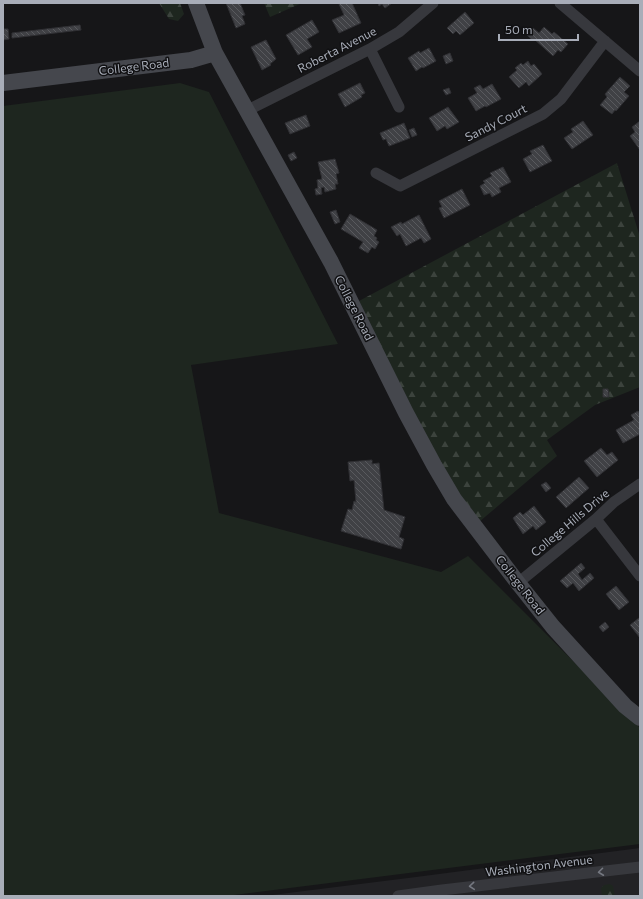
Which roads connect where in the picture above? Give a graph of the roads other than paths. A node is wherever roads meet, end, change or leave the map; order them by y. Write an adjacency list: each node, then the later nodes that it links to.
1 (196, 3): 6 (street)
2 (433, 3): 5 (street, Roberta Avenue)
3 (560, 3): 4 (street)
4 (606, 41): 7 (street); 11 (street, Sandy Court)
5 (370, 49): 9 (street); 10 (street, Roberta Avenue)
6 (215, 53): 8 (street, College Road); 10 (street, College Road)
7 (640, 71)
8 (3, 83)
9 (399, 107)
10 (246, 111): 15 (street, College Road)
11 (376, 174)
12 (640, 484): 13 (street, College Hills Drive)
13 (596, 519): 14 (street); 15 (street, College Hills Drive)
14 (640, 576)
15 (518, 583): 16 (street, College Road)
16 (640, 718)
17 (640, 867): 18 (street, Washington Avenue, one-way to 18)
18 (439, 893): 19 (street, Washington Avenue)
19 (398, 896)

